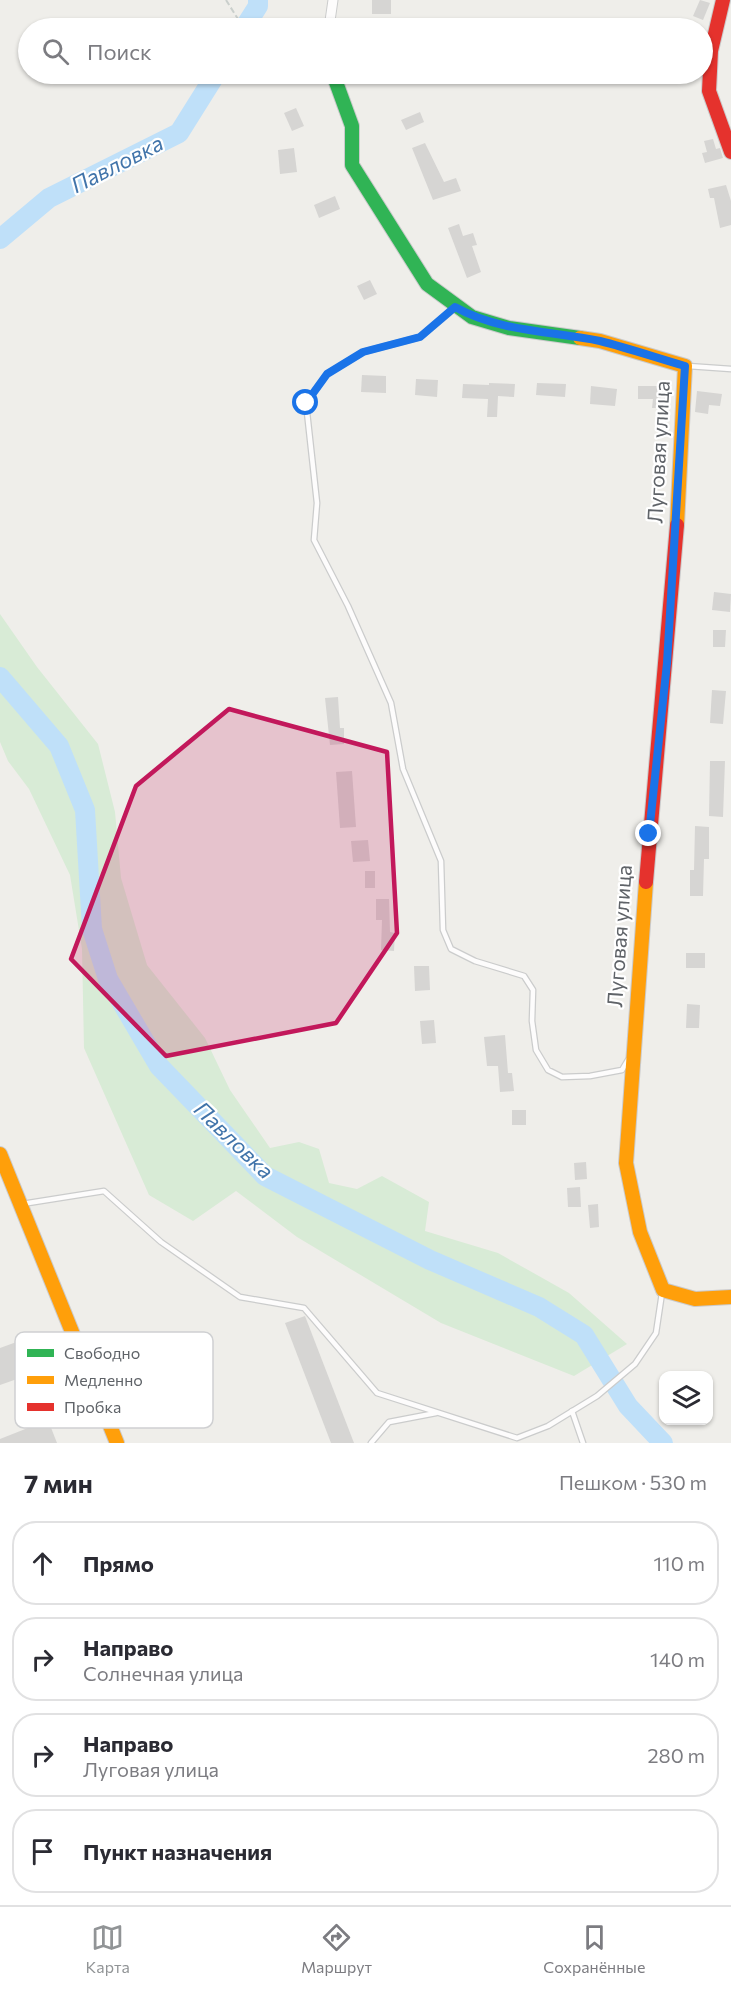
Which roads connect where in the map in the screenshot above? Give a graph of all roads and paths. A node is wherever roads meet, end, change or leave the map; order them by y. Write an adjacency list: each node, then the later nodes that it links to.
1 (226, 0): 4 (path)
2 (333, 0): 5 (street)
3 (723, 0): 6 (street)
4 (237, 18)
5 (330, 18)
6 (713, 42)
7 (337, 84): 10 (street)
8 (709, 84): 9 (street)
9 (731, 152)
10 (455, 307): 11 (street); 13 (lane)
11 (685, 366): 12 (lane); 13 (street, Луговая улица)
12 (731, 369)
13 (633, 1052): 16 (street, Луговая улица)
14 (0, 1154): 15 (street)
15 (21, 1204): 18 (street); 20 (lane)
16 (663, 1290): 17 (street); 19 (lane)
17 (731, 1297)
18 (72, 1332)
19 (572, 1411): 20 (lane); 24 (lane)
20 (438, 1412): 23 (lane)
21 (111, 1428): 22 (street)
22 (117, 1443)
23 (371, 1443)
24 (583, 1443)

